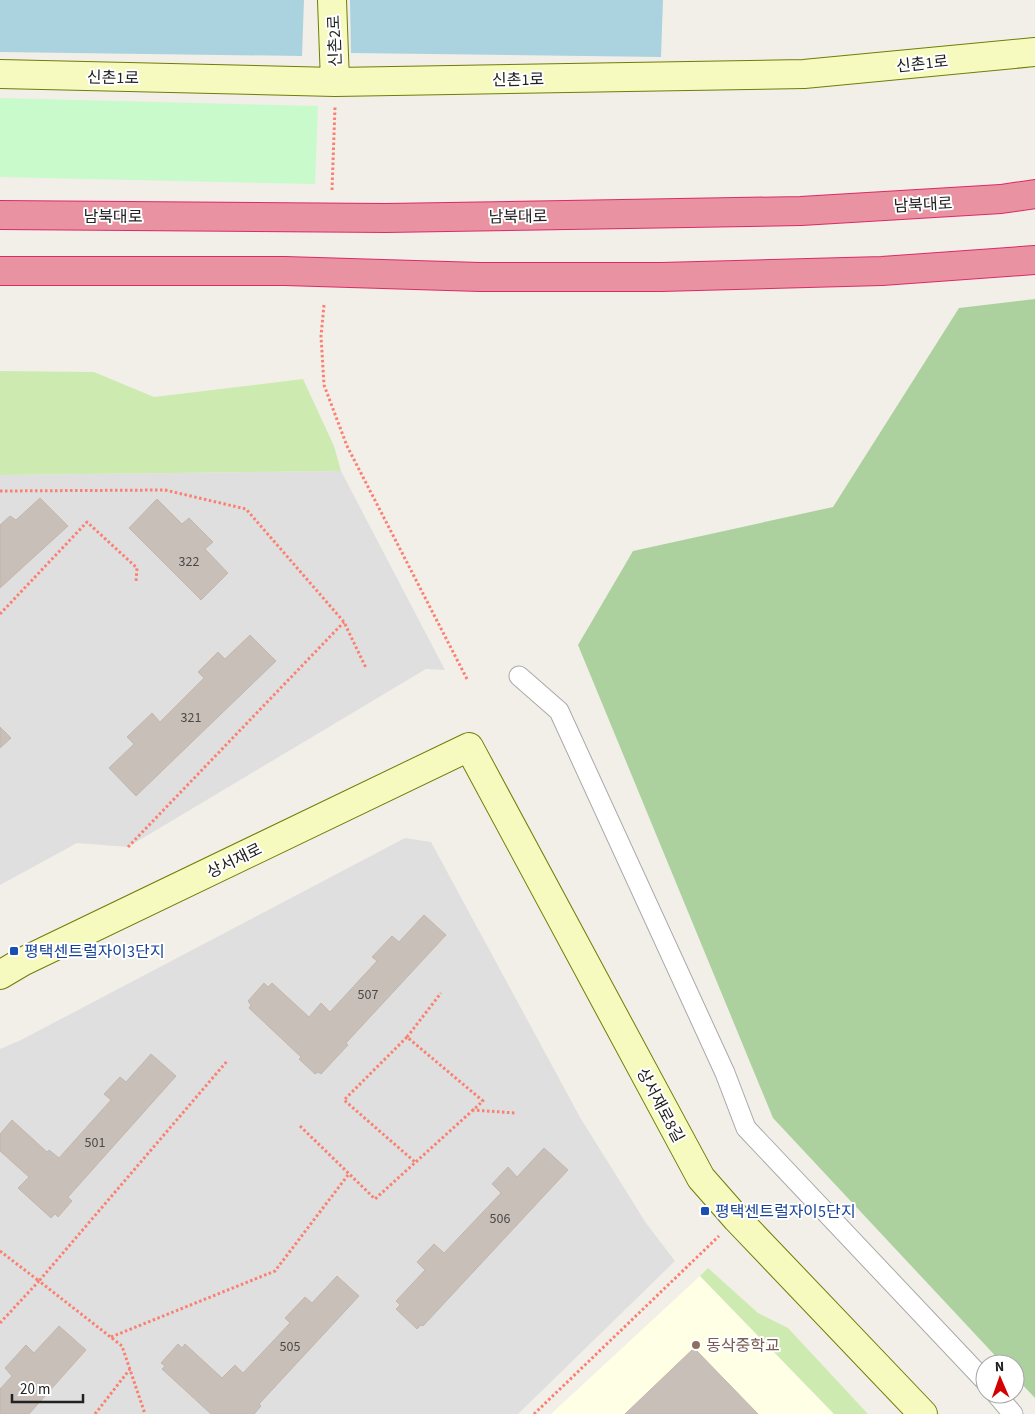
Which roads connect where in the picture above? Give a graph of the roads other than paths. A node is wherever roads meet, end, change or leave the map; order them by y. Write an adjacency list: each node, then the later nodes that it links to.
1 (332, 0): 4 (street, 신촌2로)
2 (1035, 52): 4 (street, 신촌1로)
3 (0, 74): 4 (street, 신촌1로)
4 (335, 82)
5 (1035, 194): 6 (highway, 남북대로)
6 (0, 215)
7 (1035, 260): 8 (highway)
8 (0, 271)
9 (519, 676): 12 (street)
10 (469, 746): 11 (street, 상서재로); 14 (street, 상서재로8길)
11 (0, 975)
12 (975, 1370)
13 (1004, 1404): 15 (street)
14 (923, 1414)
15 (1013, 1414)

